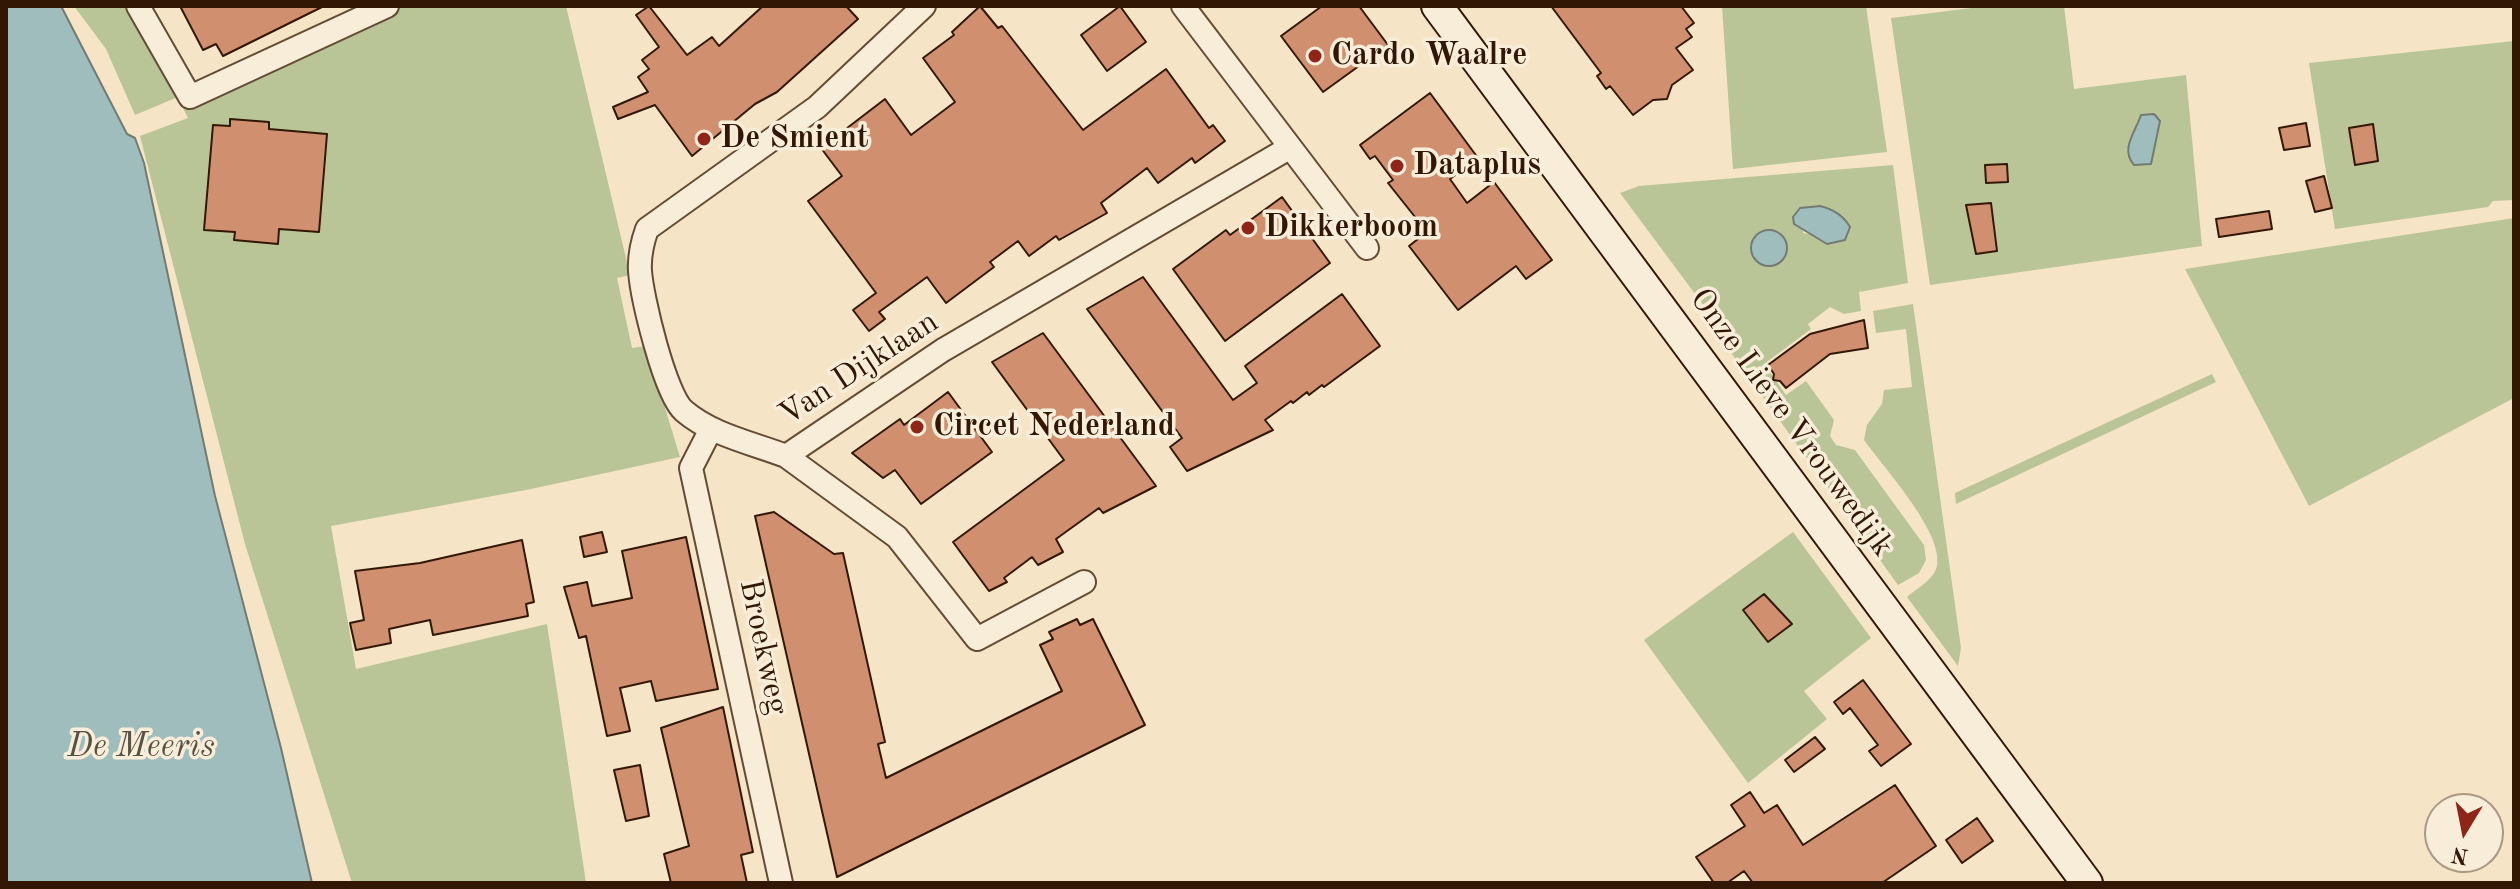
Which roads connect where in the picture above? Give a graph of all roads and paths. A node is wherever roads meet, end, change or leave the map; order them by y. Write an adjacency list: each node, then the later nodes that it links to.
1 (138, 6): 5 (street)
2 (924, 6): 8 (street, Van Dijklaan)
3 (1183, 6): 6 (street)
4 (1437, 6): 12 (main road, Onze Lieve Vrouwedijk)
5 (383, 7)
6 (1289, 148): 7 (street); 9 (street, Van Dijklaan)
7 (1367, 248)
8 (711, 429): 9 (street, Van Dijklaan); 11 (street, Broekweg)
9 (786, 456): 10 (street)
10 (1084, 582)
11 (781, 883)
12 (2087, 883)

